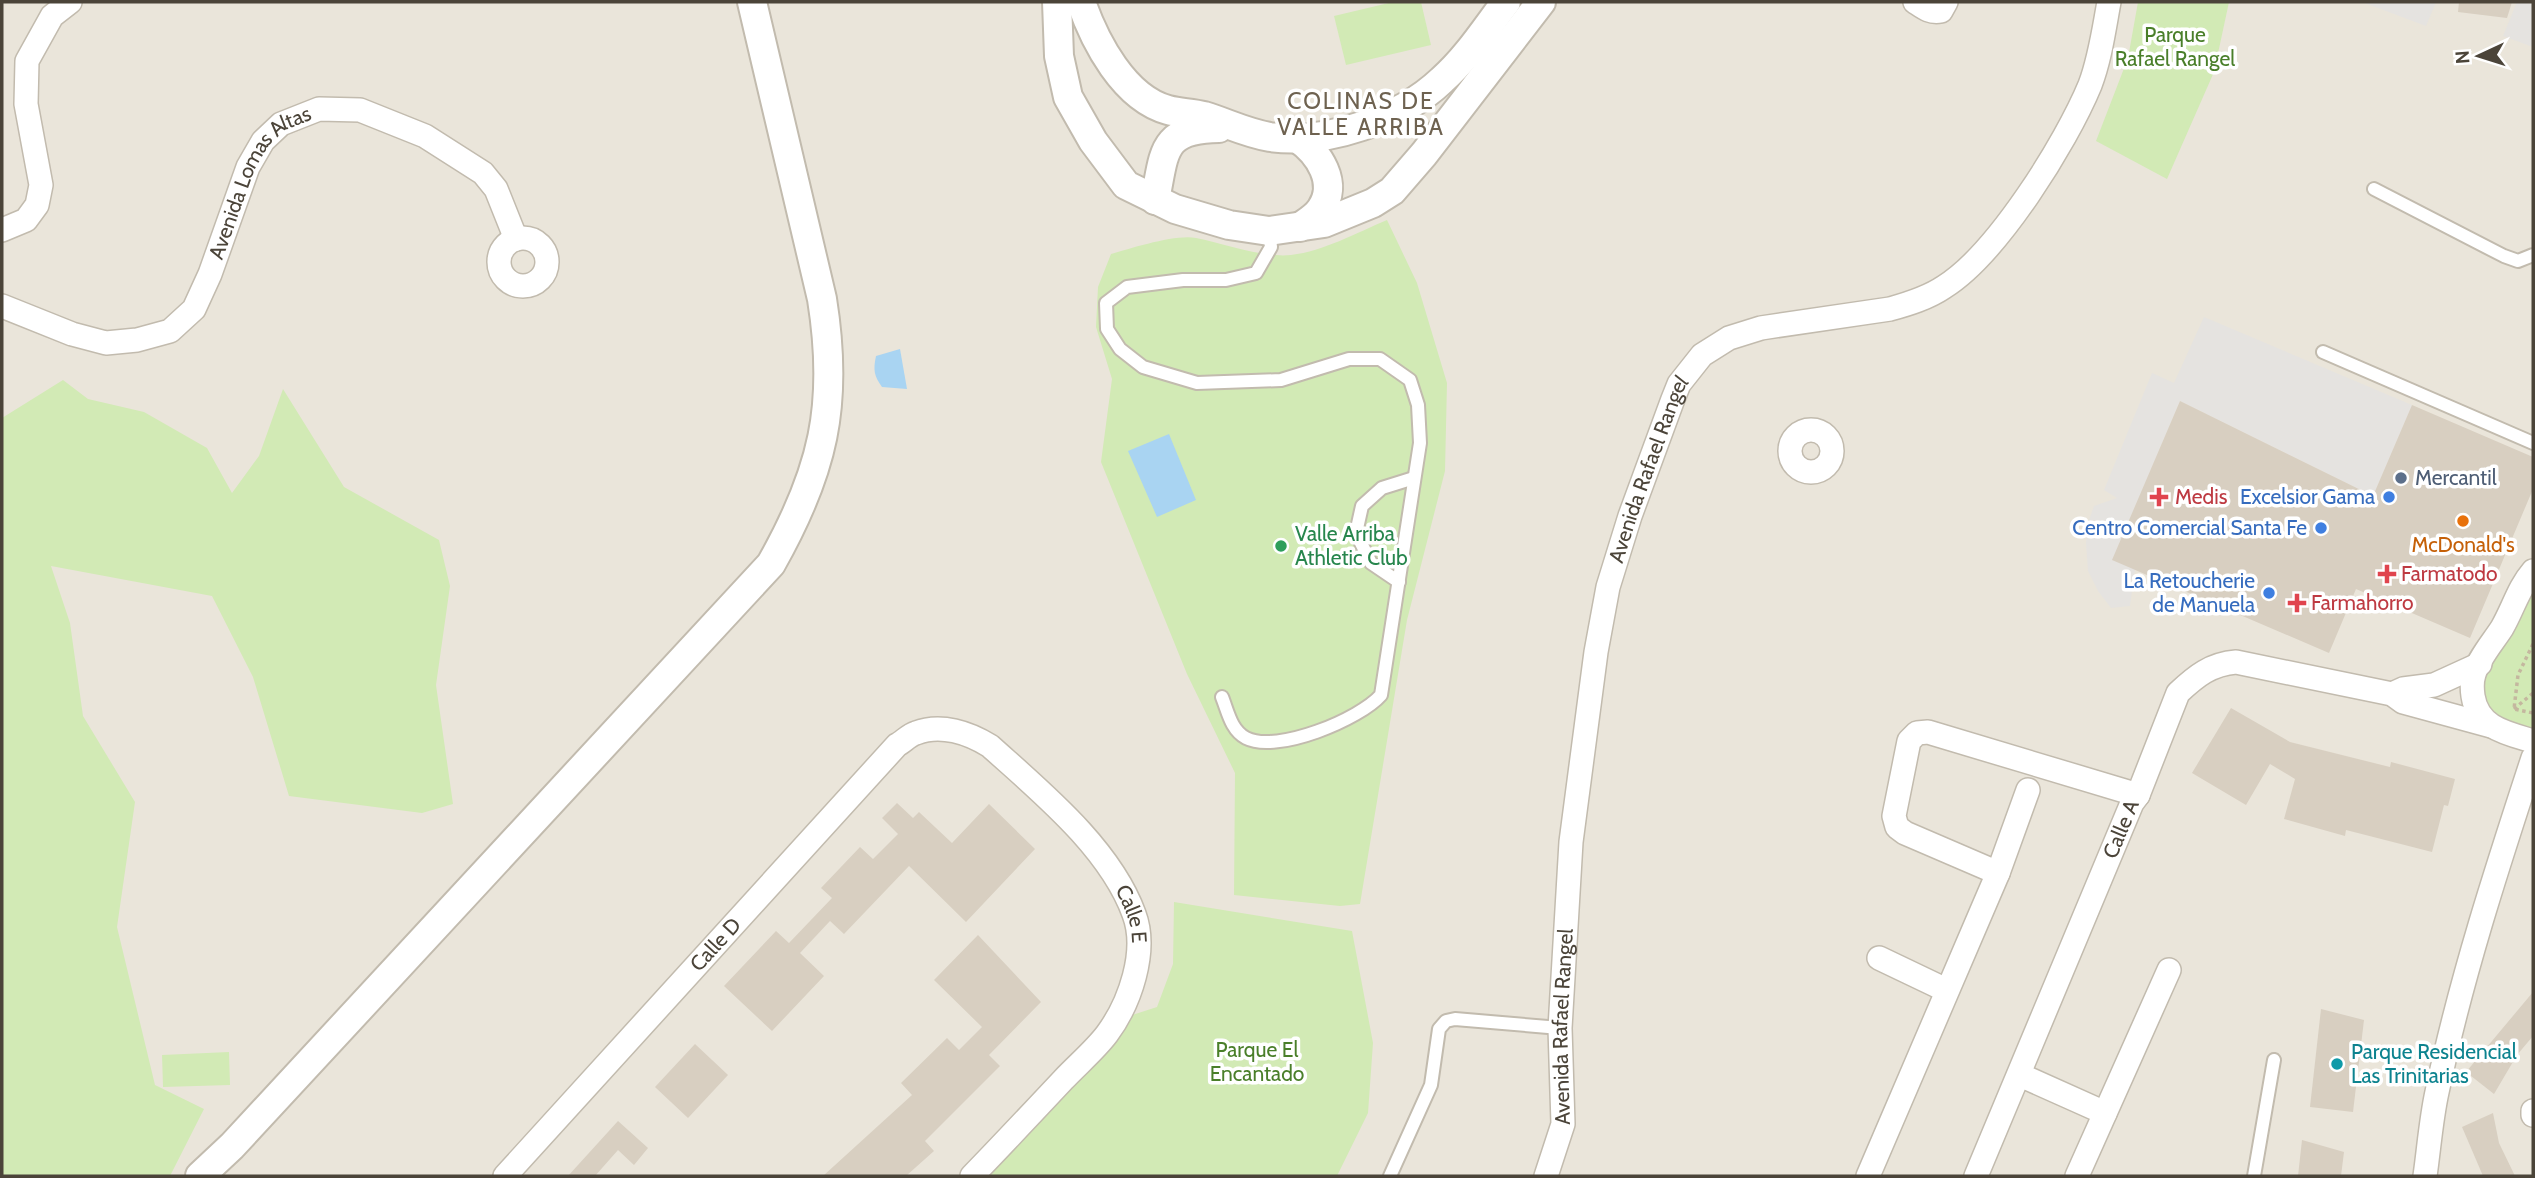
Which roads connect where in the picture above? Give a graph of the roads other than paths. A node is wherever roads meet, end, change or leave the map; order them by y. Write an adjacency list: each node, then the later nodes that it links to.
1 (71, 2): 15 (street)
2 (752, 2): 42 (street)
3 (1057, 2): 13 (street)
4 (1081, 2): 10 (street)
5 (1506, 2): 11 (street)
6 (1541, 2): 14 (street)
7 (1915, 2): 8 (street)
8 (1946, 2)
9 (2109, 2): 38 (street, Avenida Rafael Rangel)
10 (1232, 128): 11 (street); 13 (street)
11 (1297, 138): 14 (street)
12 (2374, 189): 18 (lane)
13 (1155, 200): 16 (street)
14 (1297, 229): 16 (street)
15 (2, 230)
16 (1269, 231): 22 (lane)
17 (516, 239): 19 (street, Avenida Lomas Altas)
18 (2533, 256)
19 (2, 306)
20 (2323, 352): 21 (lane)
21 (2533, 443)
22 (1414, 478): 24 (lane); 24 (lane)
23 (2533, 571): 25 (street)
24 (1399, 582): 27 (lane)
25 (2480, 664): 26 (street, Calle A); 28 (street)
26 (2392, 694): 28 (street, Calle A); 33 (street, Calle A)
27 (1222, 697)
28 (2491, 726): 30 (street, Calle A)
29 (936, 729): 43 (street, Calle D); 44 (street, Calle E)
30 (2533, 741)
31 (2533, 758): 51 (street)
32 (2028, 790): 34 (street)
33 (2138, 795): 34 (street); 40 (street, Calle A)
34 (1998, 873): 37 (street)
35 (1879, 958): 37 (street)
36 (2169, 970): 41 (street)
37 (1946, 990): 47 (street)
38 (1560, 1028): 45 (lane); 46 (street, Avenida Rafael Rangel)
39 (2274, 1060): 50 (lane)
40 (2020, 1075): 41 (street); 48 (street, Calle A)
41 (2105, 1113): 49 (street)
42 (200, 1176)
43 (505, 1176)
44 (972, 1176)
45 (1390, 1176)
46 (1546, 1176)
47 (1868, 1176)
48 (1976, 1176)
49 (2077, 1176)
50 (2254, 1176)
51 (2425, 1176)

